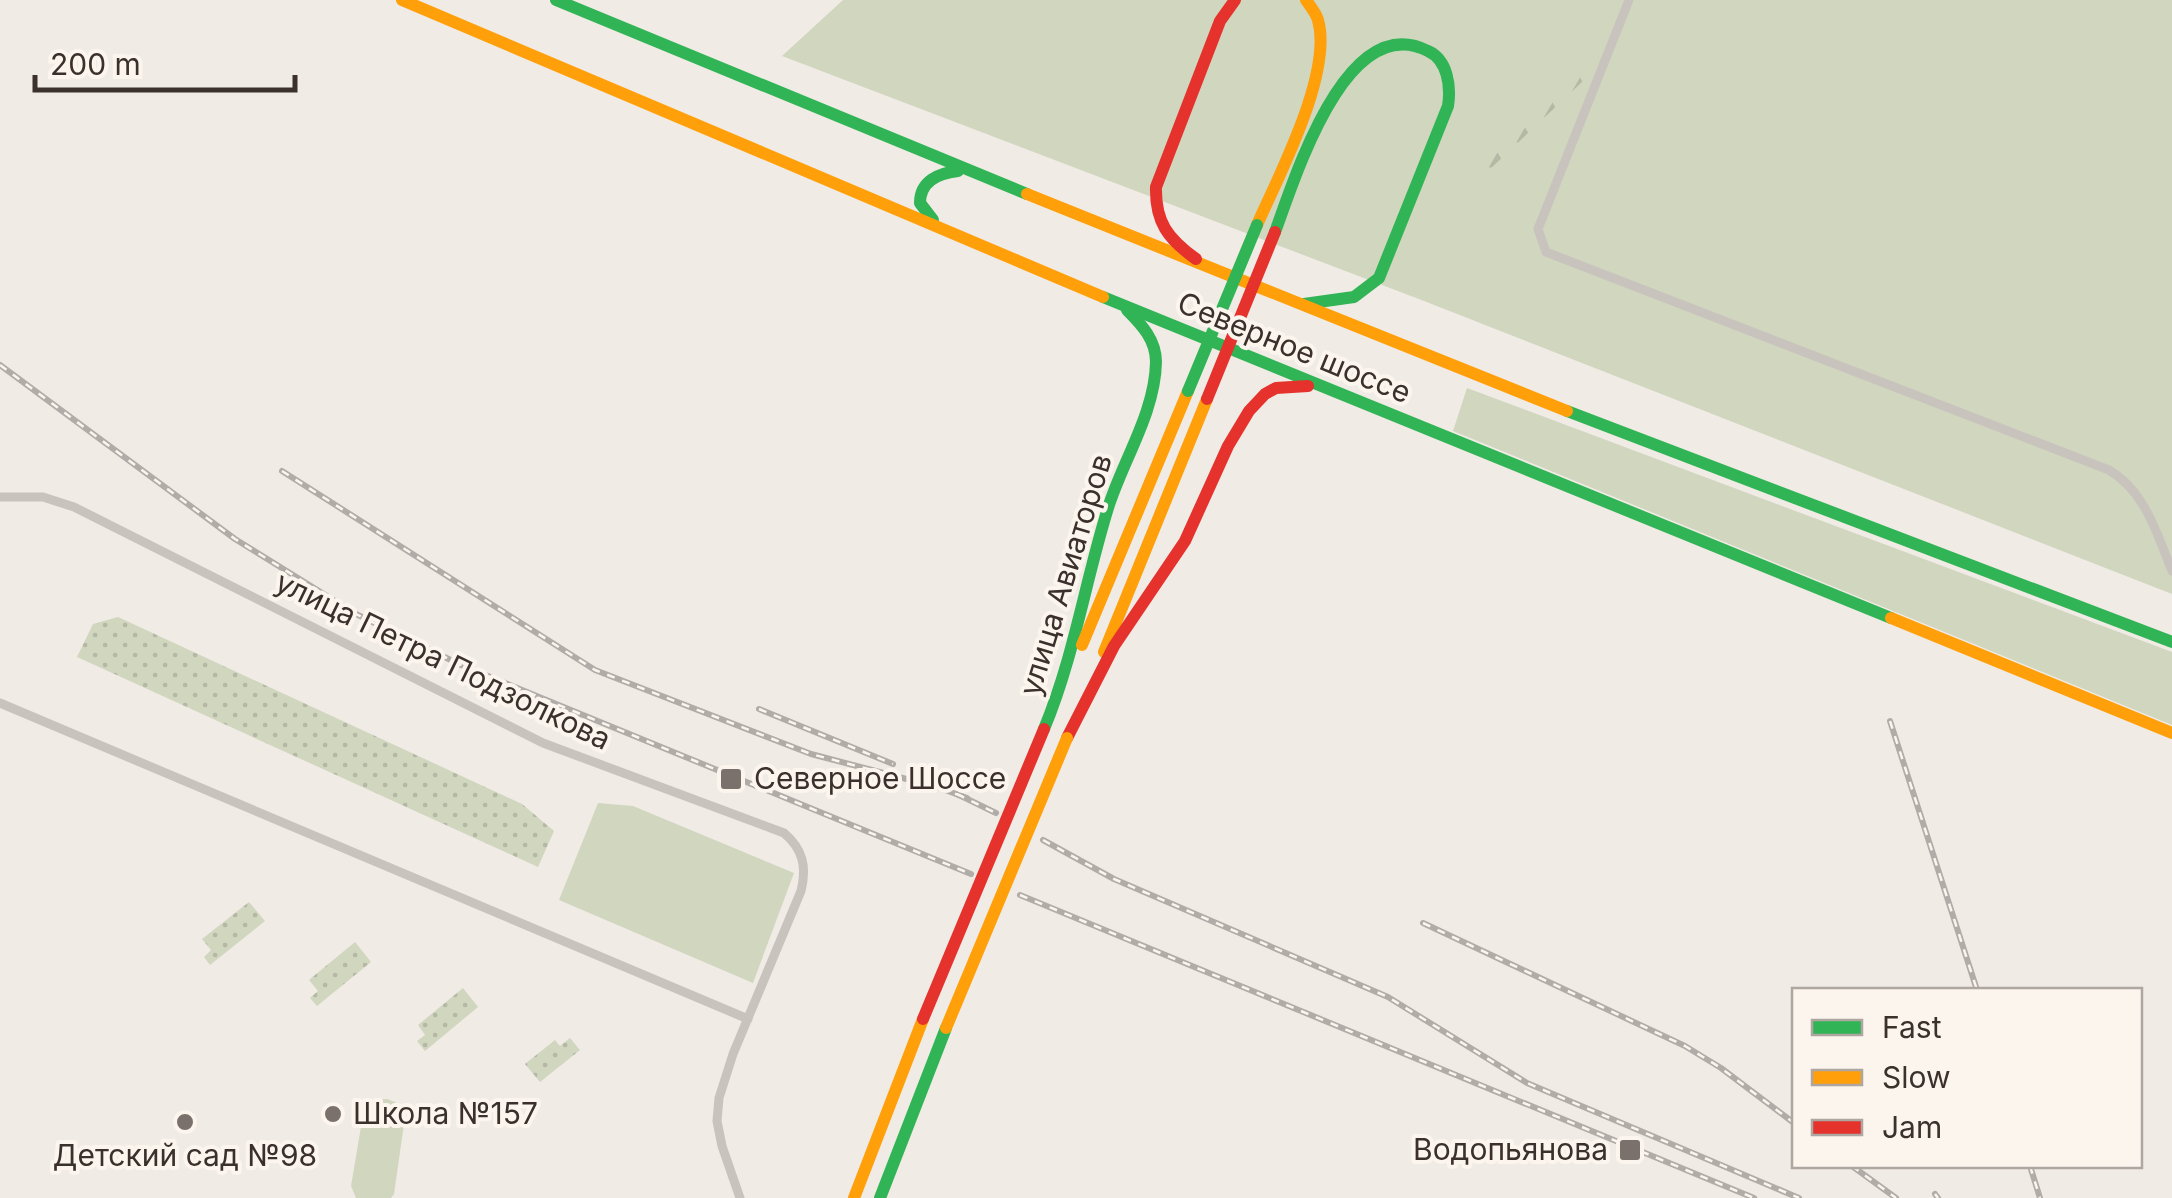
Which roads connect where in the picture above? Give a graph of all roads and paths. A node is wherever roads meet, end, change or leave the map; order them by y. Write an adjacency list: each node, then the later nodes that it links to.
1 (402, 0): 7 (main road, Северное шоссе)
2 (556, 0): 6 (main road, Северное шоссе)
3 (1234, 0): 8 (main road)
4 (1306, 0): 15 (main road, bridge)
5 (1629, 0): 13 (street)
6 (966, 170): 7 (main road); 8 (main road, Северное шоссе)
7 (944, 228): 10 (main road, Северное шоссе)
8 (1210, 270): 9 (main road, Северное шоссе)
9 (1296, 304): 14 (main road, Северное шоссе); 16 (main road, bridge)
10 (1122, 305): 11 (main road, Северное шоссе); 15 (main road, улица Авиаторов)
11 (1320, 386): 16 (main road, улица Авиаторов); 18 (main road, Северное шоссе)
12 (0, 497): 19 (street, улица Петра Подзолкова)
13 (2172, 571)
14 (2172, 642)
15 (1065, 684): 21 (main road, улица Авиаторов, bridge)
16 (1090, 686): 22 (main road, улица Авиаторов, bridge)
17 (0, 703): 19 (street)
18 (2172, 733)
19 (748, 1019): 20 (street, улица Петра Подзолкова)
20 (740, 1198)
21 (854, 1198)
22 (880, 1198)

